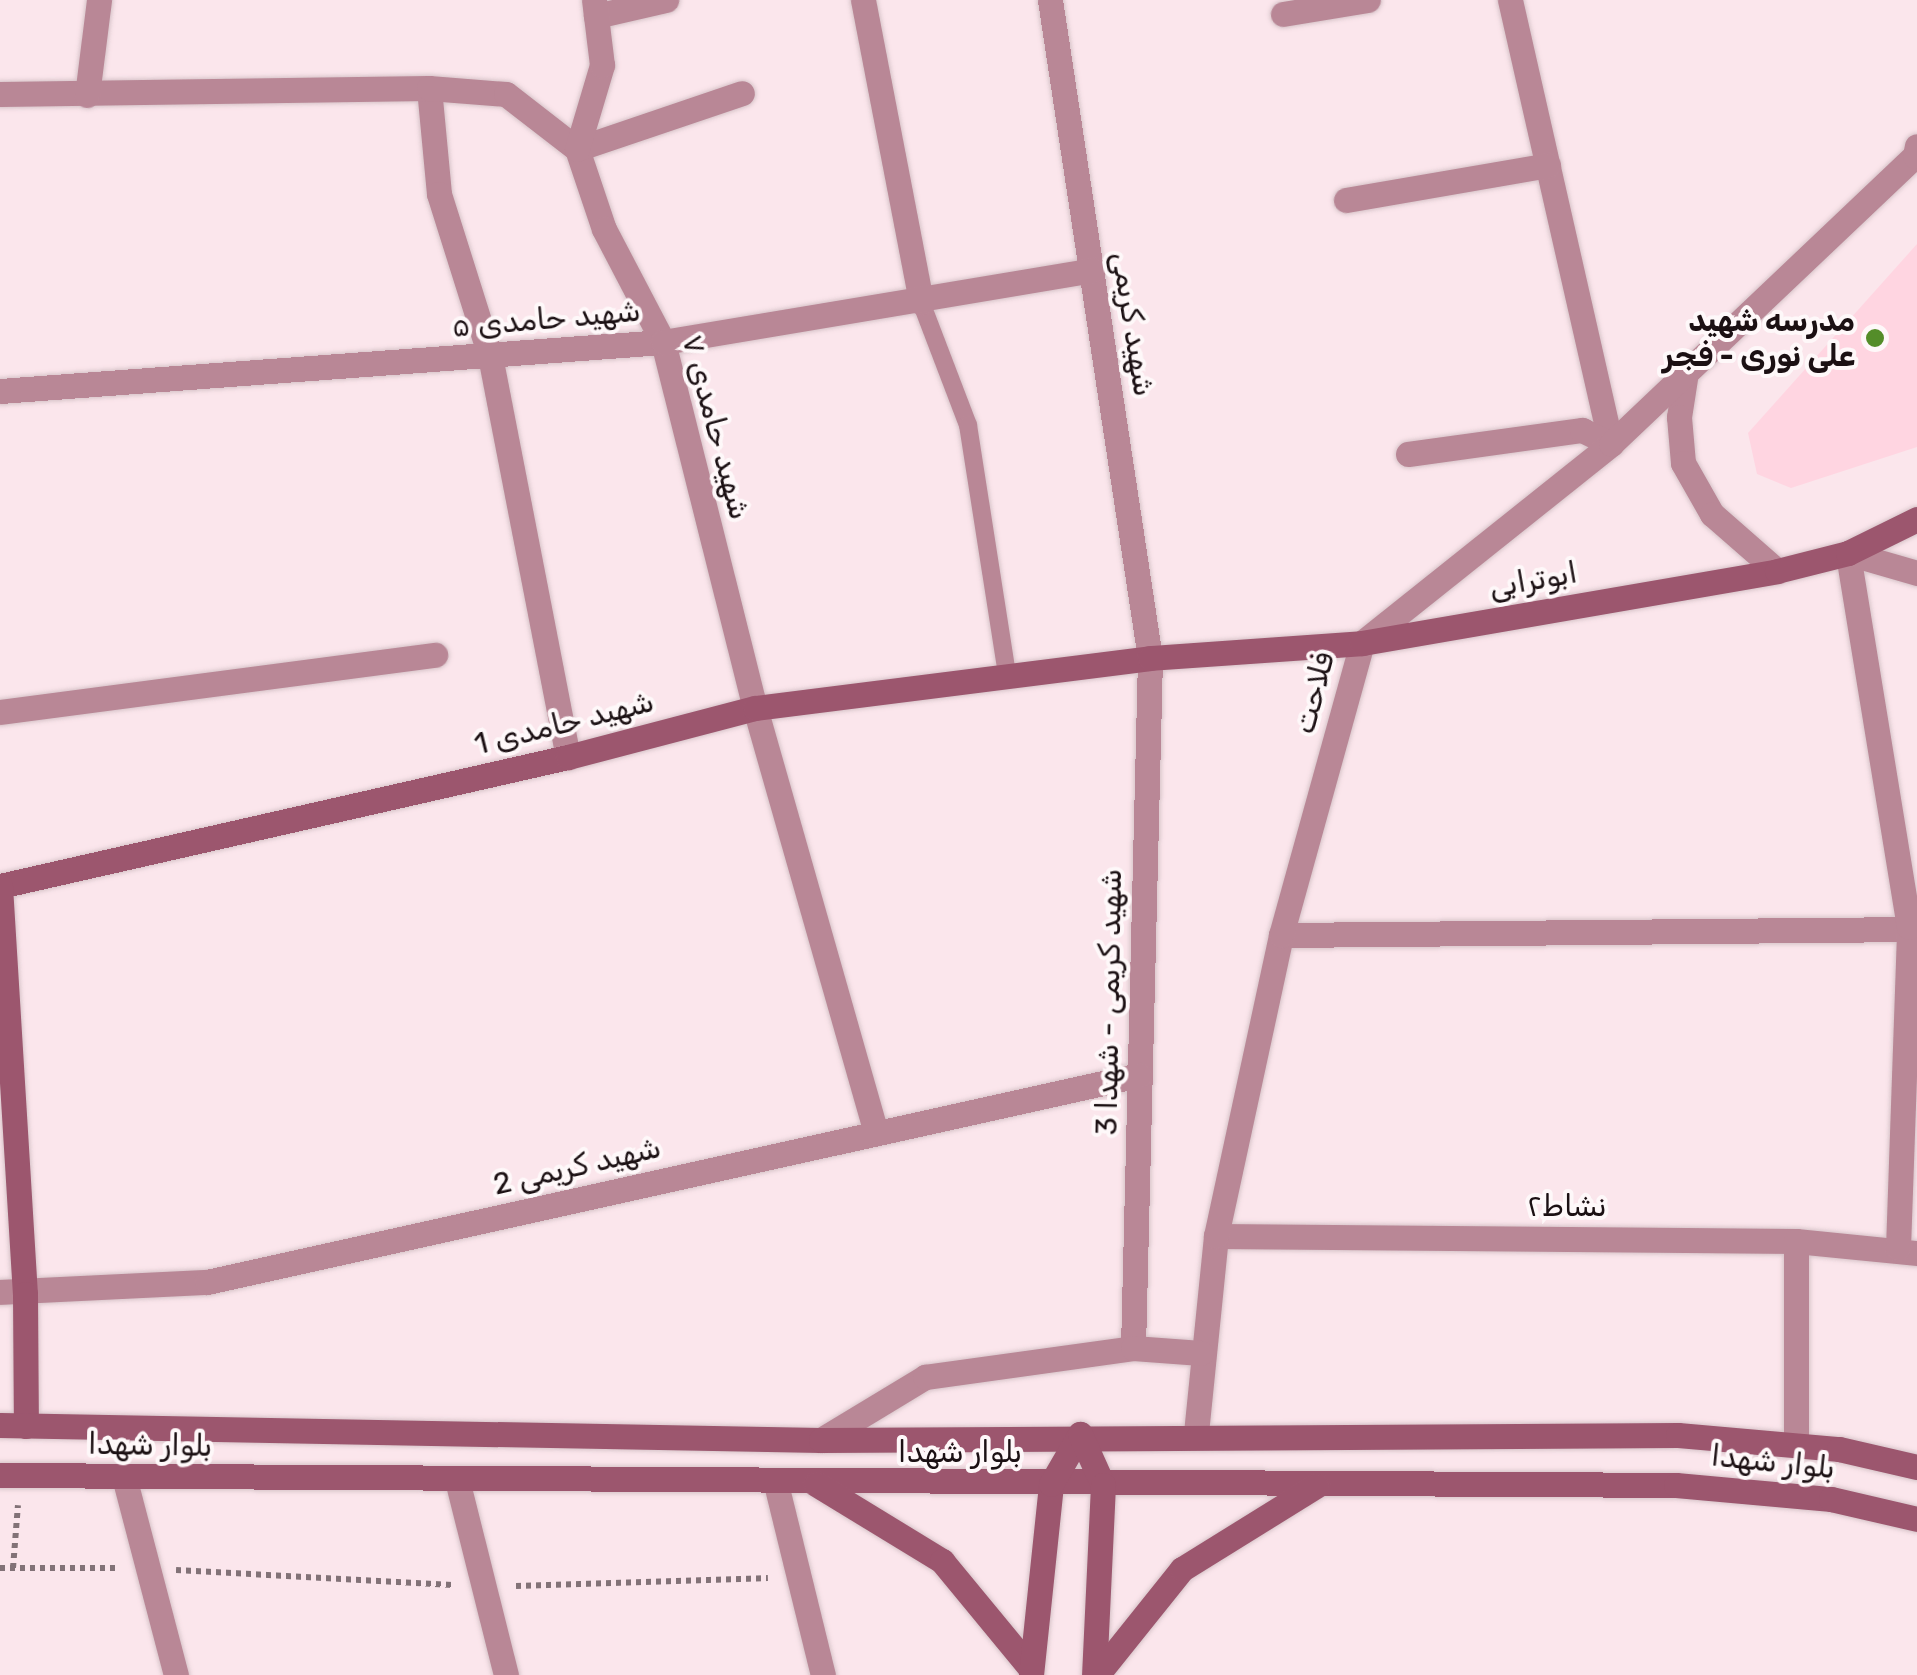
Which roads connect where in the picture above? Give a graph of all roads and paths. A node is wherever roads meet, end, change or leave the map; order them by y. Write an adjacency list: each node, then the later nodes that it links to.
1 (99, 0): 12 (street)
2 (666, 0): 7 (street)
3 (863, 0): 18 (street)
4 (1050, 0): 17 (street, شهید کریمی)
5 (1368, 0): 8 (street)
6 (1510, 0): 15 (street)
7 (595, 8): 14 (street)
8 (1283, 14)
9 (429, 88): 12 (street); 14 (street); 20 (street)
10 (742, 93): 14 (street)
11 (0, 94): 12 (street)
12 (87, 95)
13 (1917, 146): 21 (street, فلاحت)
14 (577, 149): 19 (street, شهید حامدی ۷)
15 (1548, 165): 16 (street); 23 (street)
16 (1346, 200)
17 (1093, 270): 18 (street, شهید حامدی ۵); 31 (street, شهید کریمی)
18 (920, 302): 19 (street, شهید حامدی ۵); 32 (lane)
19 (663, 342): 20 (street, شهید حامدی ۵); 33 (street, شهید حامدی ۷)
20 (490, 356): 22 (street, شهید حامدی ۵); 35 (street)
21 (1686, 372): 23 (street, فلاحت); 27 (street)
22 (0, 391)
23 (1611, 444): 24 (street); 29 (street, فلاحت)
24 (1408, 454)
25 (1917, 519): 26 (main road, ابوترابی)
26 (1848, 553): 27 (main road, ابوترابی); 28 (street); 37 (street)
27 (1777, 571): 29 (main road, ابوترابی)
28 (1917, 574)
29 (1362, 643): 31 (main road, ابوترابی); 38 (street, فلاحت)
30 (435, 654): 34 (street)
31 (1150, 658): 32 (main road, شهيد حامدی 1); 39 (street, شهيد کريمی - شهدا 3)
32 (1007, 674): 33 (main road, شهيد حامدی 1)
33 (754, 708): 35 (main road, شهيد حامدی 1); 41 (street, شهید حامدی ۷)
34 (0, 712)
35 (568, 758): 36 (main road, شهيد حامدی 1)
36 (0, 886): 40 (main road)
37 (1913, 928): 38 (street); 44 (street)
38 (1282, 934): 42 (street, فلاحت)
39 (1139, 1074): 41 (street, شهيد کريمی 2); 46 (street, شهيد کريمی - شهدا 3)
40 (6, 1093): 45 (main road)
41 (876, 1133): 45 (street, شهيد کريمی 2)
42 (1216, 1236): 43 (street, نشاط۲); 47 (street, فلاحت)
43 (1796, 1241): 44 (street, نشاط۲); 52 (street)
44 (1908, 1251)
45 (12, 1293): 48 (main road)
46 (1133, 1348): 47 (street); 51 (street)
47 (1201, 1352): 50 (street, فلاحت)
48 (13, 1426): 51 (main road, بلوار شهدا)
49 (1080, 1434): 50 (main road, بلوار شهدا); 51 (main road, بلوار شهدا); 59 (main road); 60 (main road)
50 (1196, 1434): 52 (main road, بلوار شهدا)
51 (821, 1440)
52 (1796, 1445): 53 (main road, بلوار شهدا)
53 (1917, 1467)
54 (0, 1476): 55 (main road, بلوار شهدا)
55 (124, 1477): 56 (main road, بلوار شهدا); 64 (street)
56 (457, 1480): 57 (main road, بلوار شهدا); 66 (street)
57 (776, 1484): 58 (main road, بلوار شهدا); 65 (street)
58 (816, 1484): 59 (main road, بلوار شهدا); 67 (main road)
59 (1052, 1484): 60 (main road, بلوار شهدا); 67 (main road)
60 (1103, 1485): 61 (main road, بلوار شهدا); 71 (main road)
61 (1316, 1486): 62 (main road, بلوار شهدا); 71 (main road)
62 (1917, 1519)
63 (0, 1568): 64 (path)
64 (148, 1568): 66 (path); 68 (street)
65 (794, 1577): 66 (path); 70 (street)
66 (484, 1587): 69 (street)
67 (1031, 1672)
68 (176, 1675)
69 (506, 1675)
70 (823, 1675)
71 (1096, 1675)

